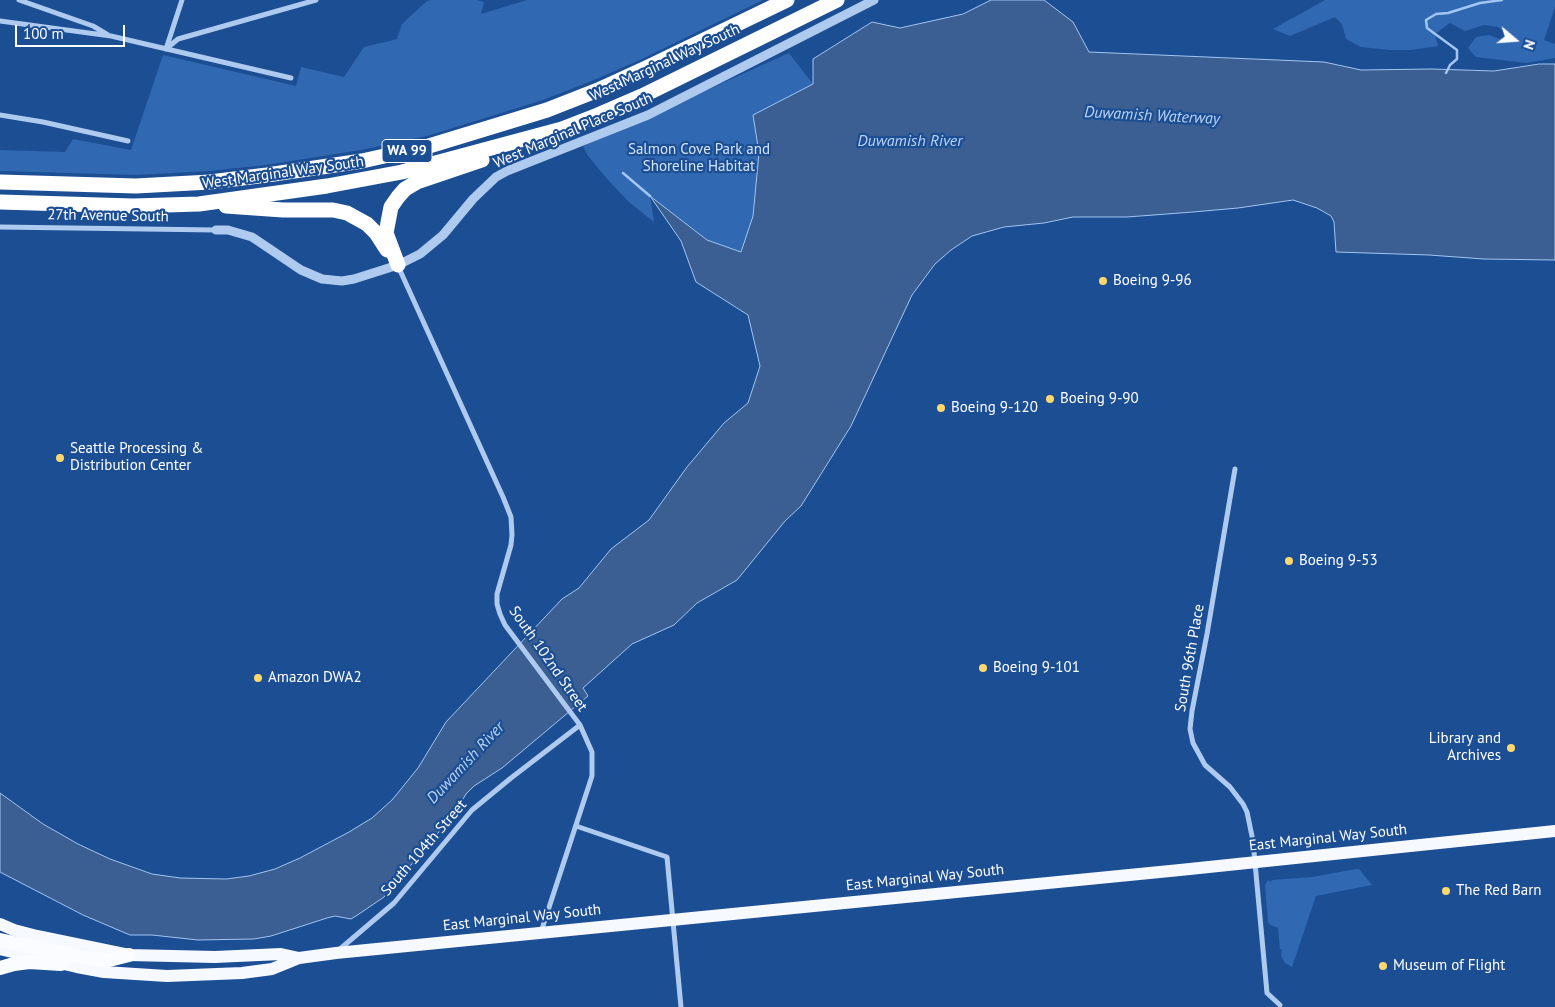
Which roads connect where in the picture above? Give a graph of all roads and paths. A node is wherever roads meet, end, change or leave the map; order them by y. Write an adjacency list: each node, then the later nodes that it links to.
1 (19, 0): 8 (street)
2 (182, 0): 9 (street)
3 (316, 0): 9 (street)
4 (787, 0): 14 (highway, West Marginal Way South / WA 99)
5 (837, 0): 12 (highway, West Marginal Way South / WA 99)
6 (874, 0): 19 (street, West Marginal Place South)
7 (0, 21): 8 (street)
8 (111, 36): 9 (street)
9 (166, 49): 10 (street)
10 (291, 78)
11 (0, 115): 13 (street)
12 (562, 129): 16 (highway, West Marginal Way South / WA 99); 19 (highway)
13 (128, 141)
14 (0, 182)
15 (0, 202): 16 (highway, West Marginal Way South / WA 99)
16 (198, 204): 19 (highway)
17 (0, 227): 18 (street, 27th Avenue South)
18 (216, 230): 19 (street, West Marginal Place South)
19 (398, 265): 21 (street, South 102nd Street)
20 (1235, 470): 24 (street, South 96th Place)
21 (580, 725): 22 (street, South 102nd Street); 32 (street, South 104th Street)
22 (576, 826): 25 (street); 29 (street, South 102nd Street)
23 (1555, 831): 24 (main road, East Marginal Way South)
24 (1254, 862): 25 (main road, East Marginal Way South); 37 (street, South 96th Place)
25 (672, 920): 29 (main road, East Marginal Way South); 38 (street)
26 (0, 924): 28 (main road, East Marginal Way South)
27 (0, 929): 28 (street)
28 (14, 930): 33 (main road, East Marginal Way South)
29 (541, 932): 32 (main road, East Marginal Way South)
30 (0, 940): 33 (highway)
31 (4, 951): 35 (main road, East Marginal Way South)
32 (336, 953): 34 (main road, East Marginal Way South)
33 (129, 955): 34 (main road, East Marginal Way South)
34 (299, 958): 35 (main road, East Marginal Way South)
35 (61, 964): 36 (highway)
36 (0, 968)
37 (1280, 1005)
38 (681, 1007)

